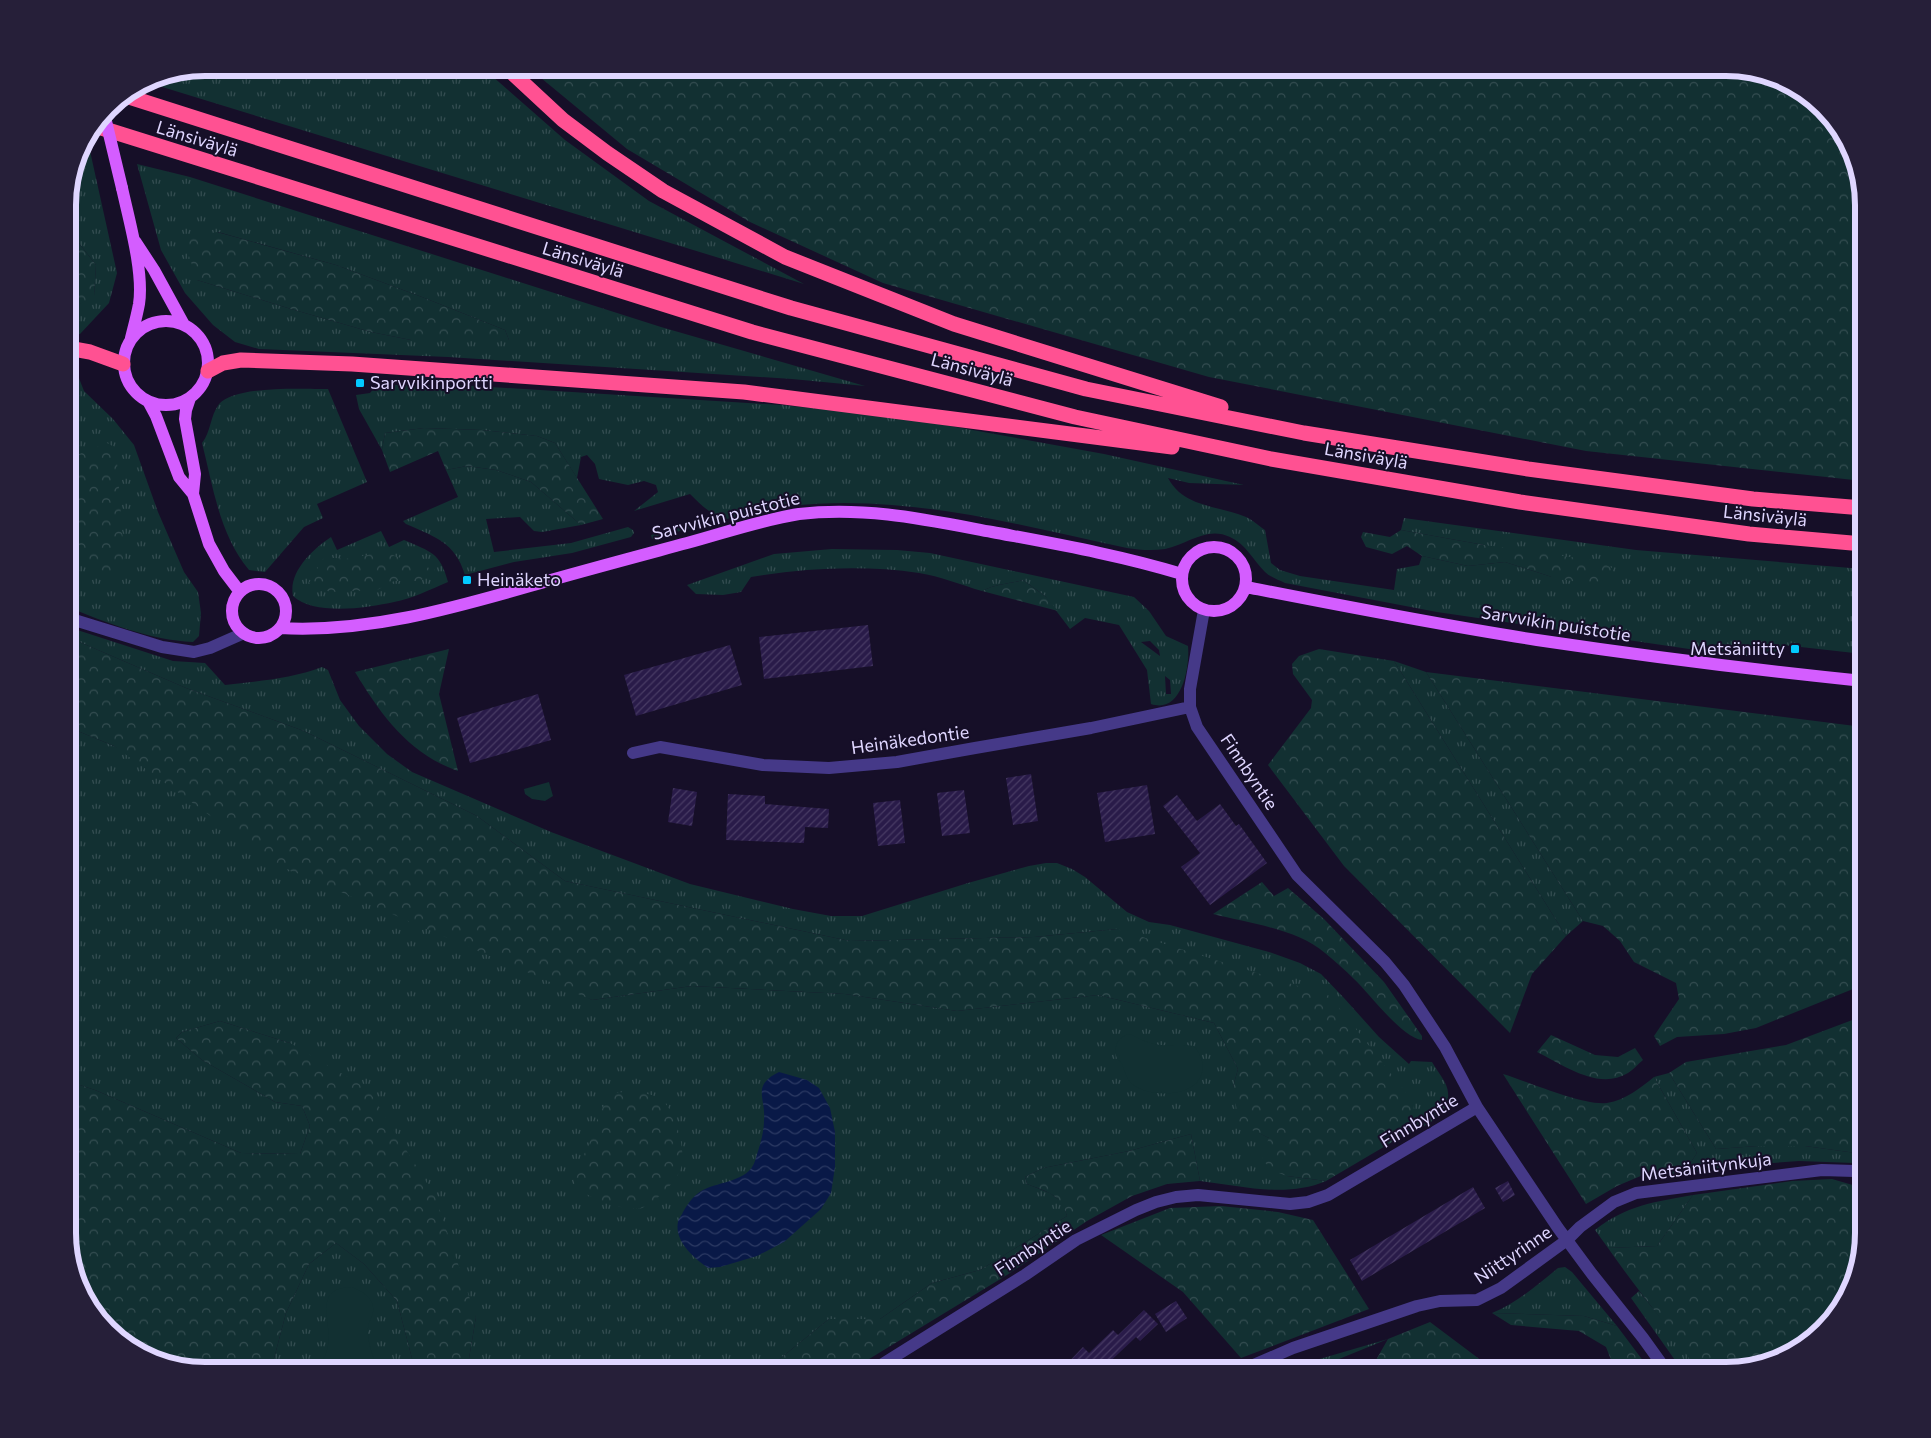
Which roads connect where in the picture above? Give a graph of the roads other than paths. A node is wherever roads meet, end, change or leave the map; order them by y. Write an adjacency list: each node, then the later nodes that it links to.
1 (516, 77): 13 (highway)
2 (133, 98): 13 (highway, Länsiväylä)
3 (106, 123): 5 (main road, bridge)
4 (102, 128): 14 (highway, Länsiväylä)
5 (134, 239): 6 (main road); 7 (main road)
6 (183, 324): 7 (main road); 10 (main road)
7 (131, 338): 9 (main road)
8 (77, 350): 9 (highway)
9 (123, 364): 12 (main road)
10 (208, 371): 11 (main road); 14 (highway)
11 (190, 398): 12 (main road); 15 (main road)
12 (148, 401): 15 (main road)
13 (1304, 433): 16 (highway, Länsiväylä)
14 (1271, 459): 17 (highway, Länsiväylä)
15 (193, 494): 20 (main road)
16 (1855, 507)
17 (1855, 543)
18 (1182, 574): 19 (main road); 21 (main road); 23 (main road, Sarvvikin puistotie)
19 (1246, 586): 21 (main road); 25 (main road, Sarvvikin puistotie)
20 (240, 592): 23 (main road); 24 (main road)
21 (1204, 610): 26 (street, Finnbyntie)
22 (77, 621): 24 (street)
23 (280, 628): 24 (main road)
24 (244, 633)
25 (1855, 680)
26 (1190, 707): 27 (street, Heinäkedontie); 28 (street, Finnbyntie)
27 (633, 753)
28 (1477, 1107): 30 (street, Niittyrinne); 31 (street, Finnbyntie)
29 (1855, 1171): 30 (street, Metsäniitynkuja)
30 (1567, 1240): 32 (street, Niittyrinne); 33 (street)
31 (886, 1362)
32 (1261, 1362)
33 (1660, 1362)

